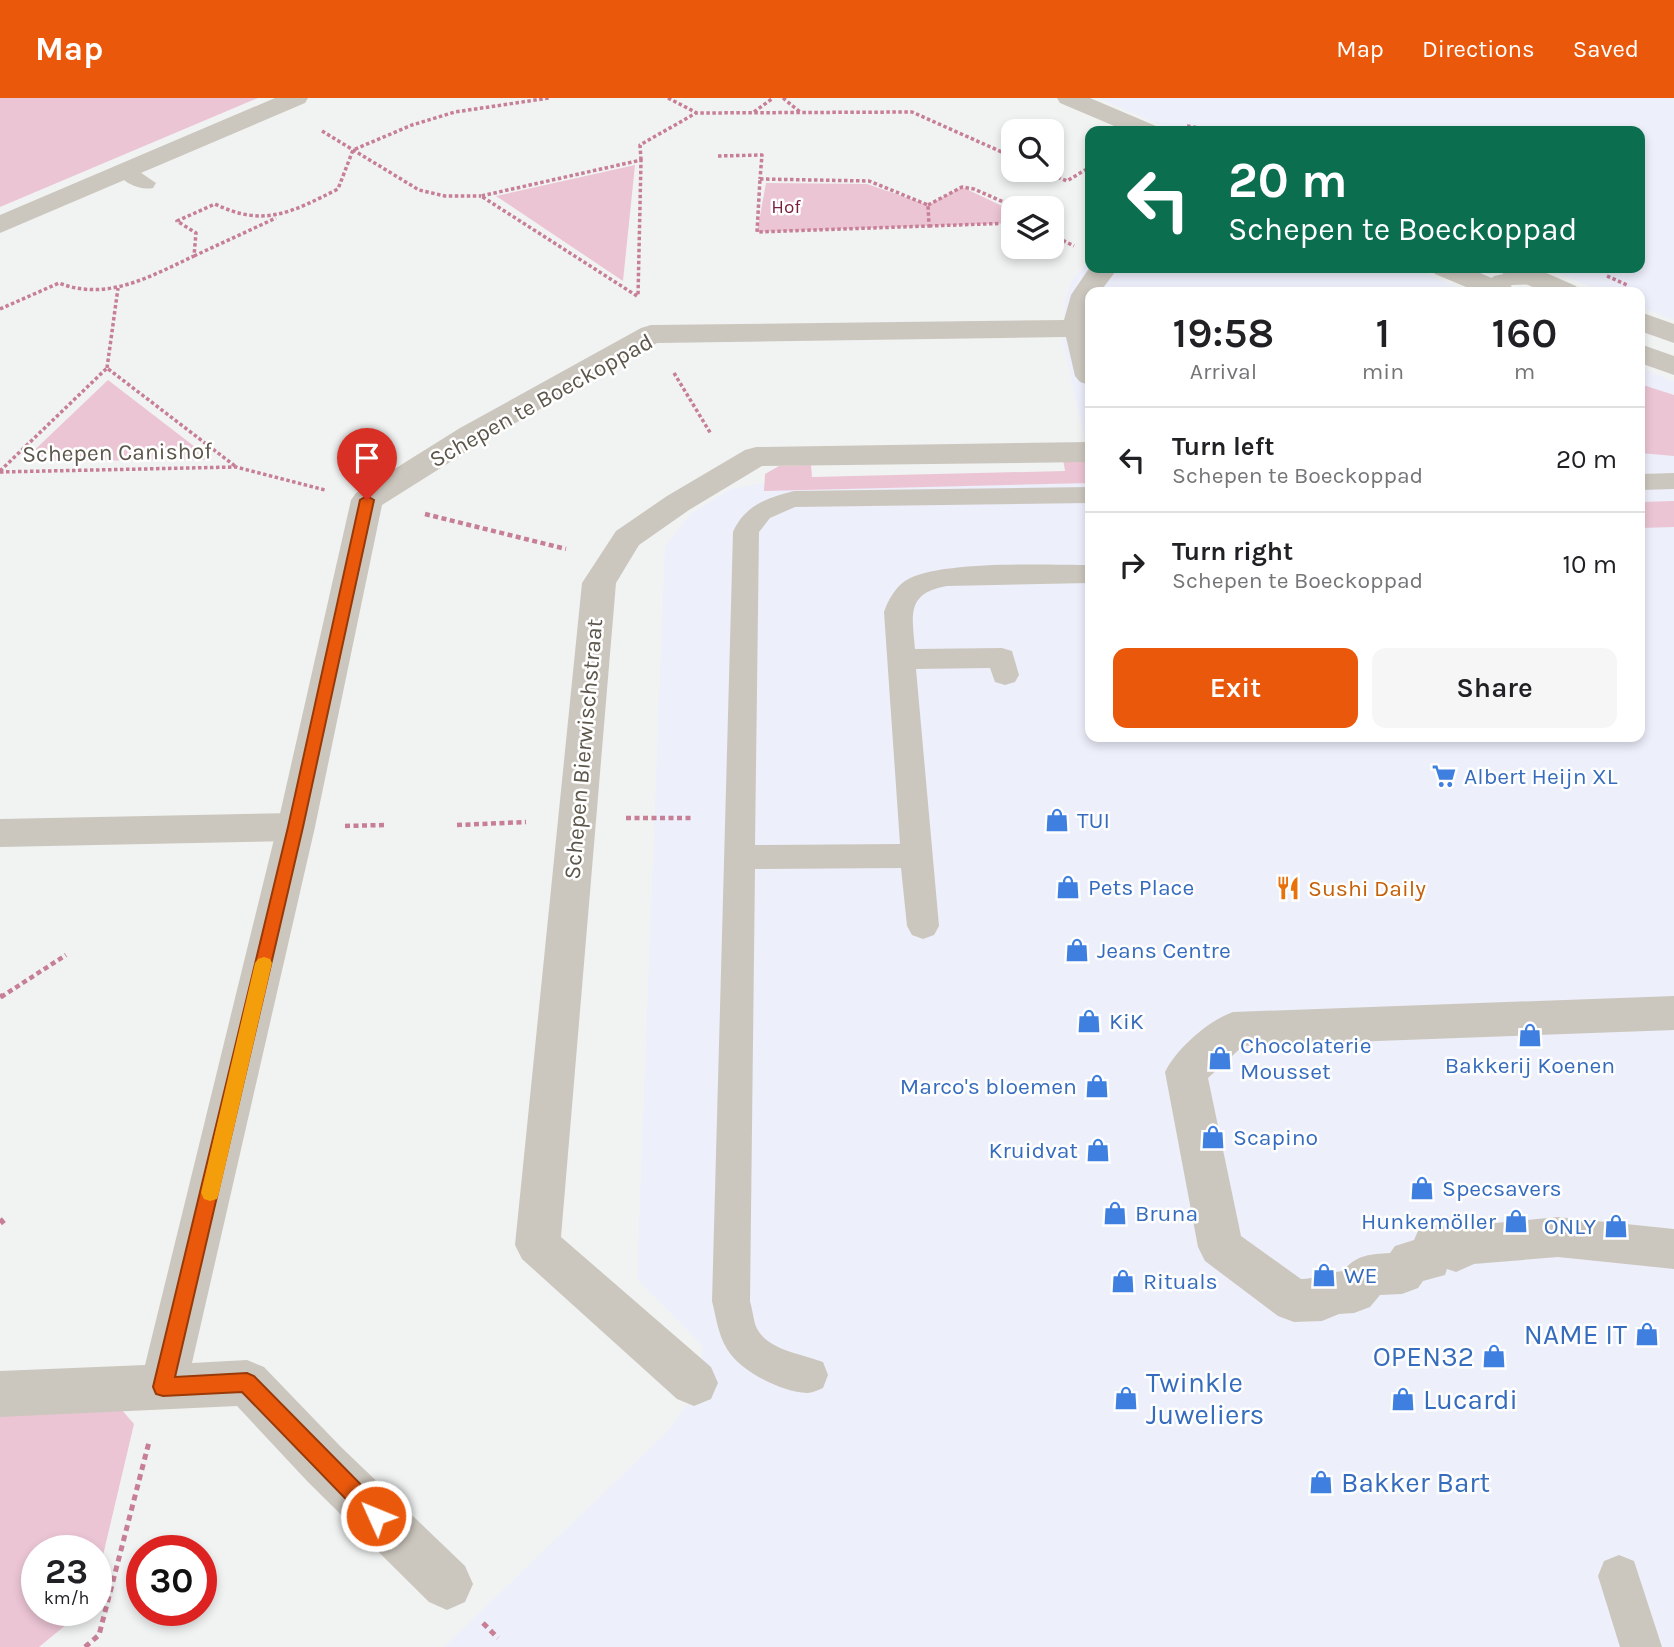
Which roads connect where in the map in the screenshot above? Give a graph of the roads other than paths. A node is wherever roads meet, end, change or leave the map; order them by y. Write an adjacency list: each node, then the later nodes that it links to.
1 (296, 98): 4 (street)
2 (1069, 98): 3 (street)
3 (1135, 126)
4 (0, 225)
5 (1099, 273): 8 (street)
6 (1455, 273): 9 (street)
7 (1523, 273): 10 (lane); 11 (street)
8 (1088, 287)
9 (1484, 287)
10 (1495, 287)
11 (1555, 287)
12 (1085, 294): 14 (street)
13 (1645, 323): 15 (street)
14 (1077, 328): 17 (street); 26 (street, Schepen te Boeckoppad)
15 (1674, 334)
16 (1645, 355): 18 (street)
17 (1085, 358)
18 (1674, 366)
19 (1085, 452): 34 (street, Schepen Bierwischstraat)
20 (1674, 481): 21 (lane)
21 (1645, 482)
22 (1085, 495): 29 (lane)
23 (1085, 575): 24 (lane)
24 (901, 659): 25 (lane); 28 (lane)
25 (1004, 667)
26 (296, 827): 27 (street); 35 (street)
27 (0, 833)
28 (916, 856): 29 (lane); 30 (lane)
29 (739, 857): 33 (lane)
30 (923, 926)
31 (1674, 1013): 32 (street)
32 (1674, 1249)
33 (809, 1375)
34 (694, 1383)
35 (163, 1387): 36 (street); 38 (street)
36 (0, 1394)
37 (1619, 1576): 39 (lane)
38 (447, 1584)
39 (1641, 1647)

